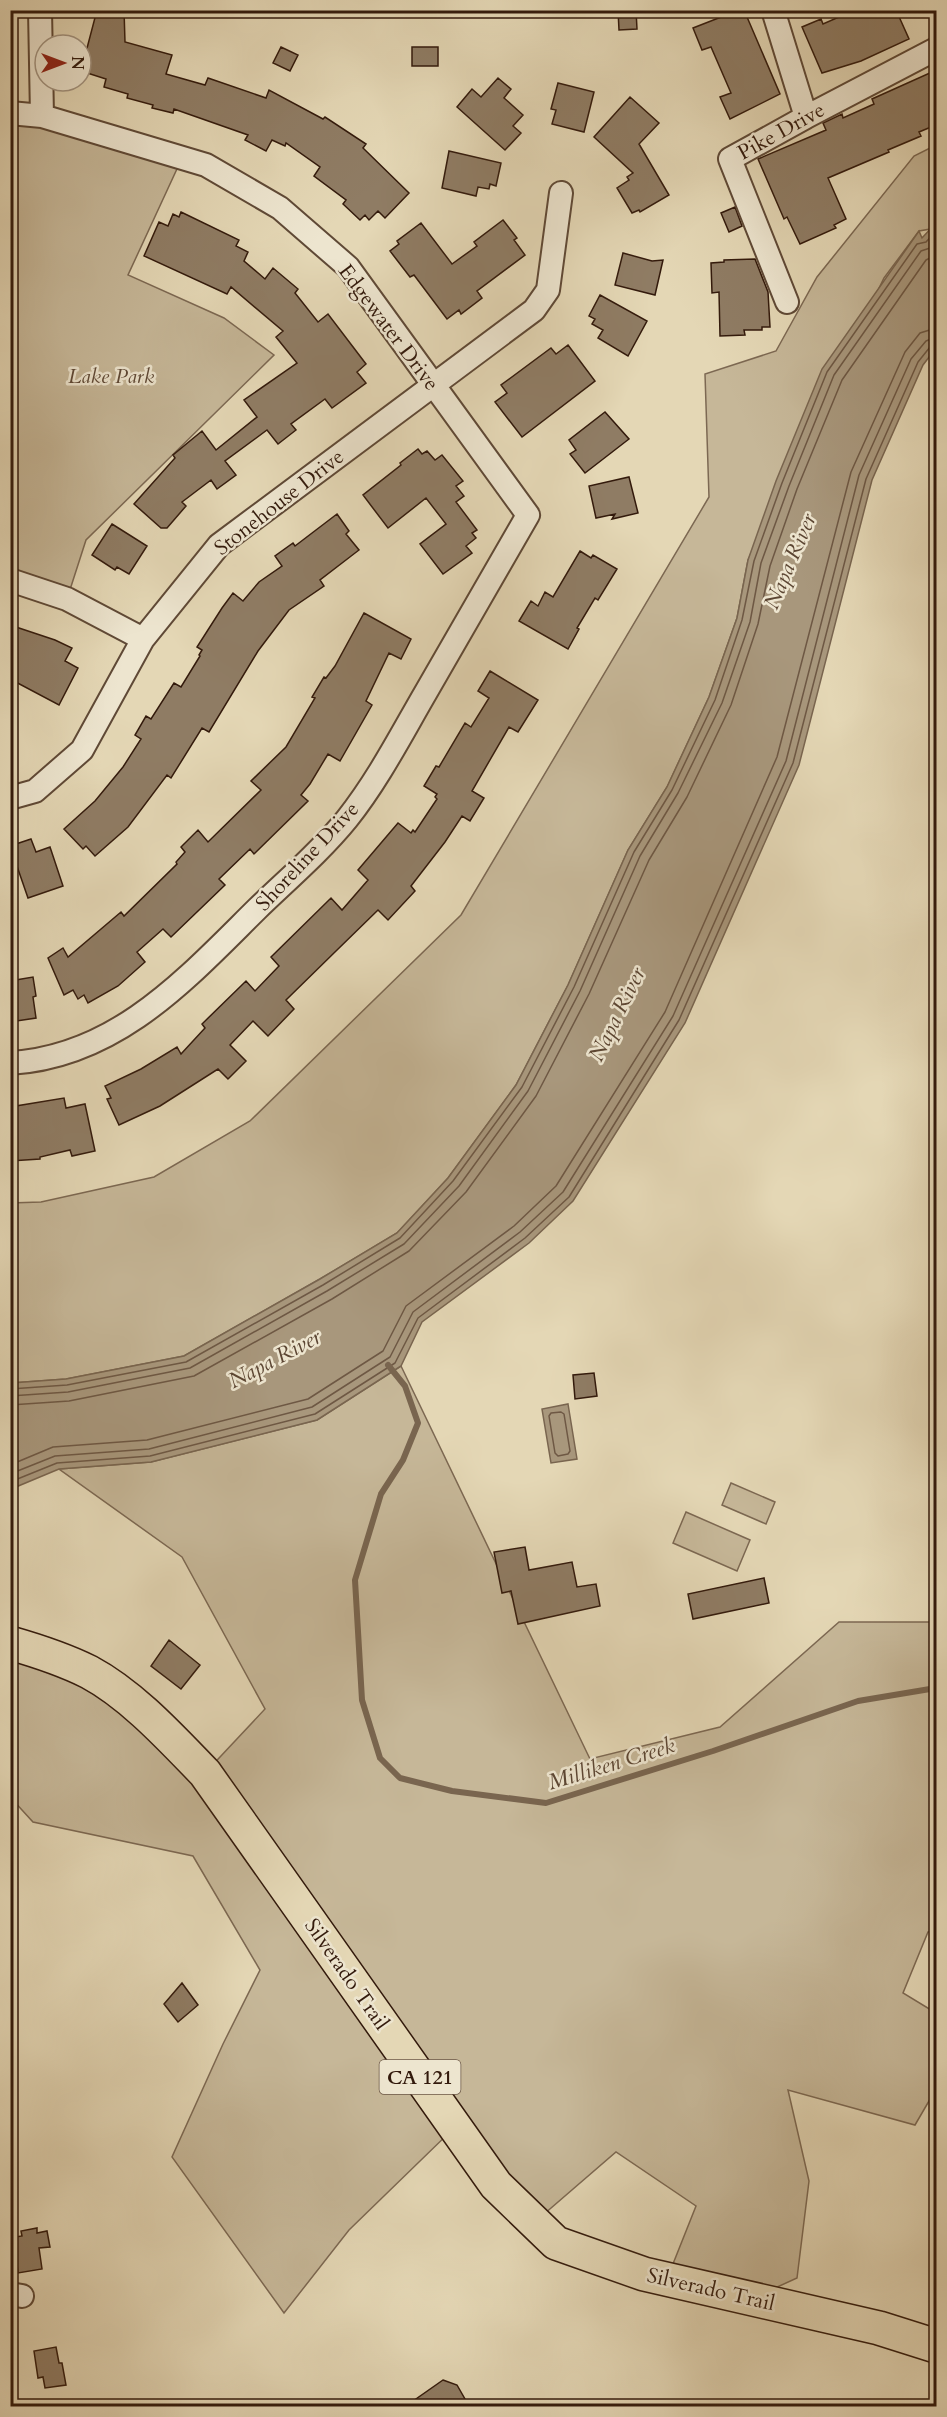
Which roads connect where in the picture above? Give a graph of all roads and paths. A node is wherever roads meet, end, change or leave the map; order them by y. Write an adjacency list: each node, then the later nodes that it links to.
1 (40, 10): 5 (street)
2 (772, 10): 6 (street)
3 (936, 49): 6 (street, Pike Drive)
4 (10, 113): 5 (street, Edgewater Drive)
5 (42, 116): 9 (street, Edgewater Drive)
6 (806, 117): 8 (street, Pike Drive)
7 (561, 193): 9 (street, Stonehouse Drive)
8 (787, 302)
9 (432, 384): 10 (street, Edgewater Drive); 12 (street, Stonehouse Drive)
10 (528, 515): 14 (street, Shoreline Drive)
11 (10, 580): 12 (street)
12 (144, 639): 13 (street, Stonehouse Drive)
13 (10, 798)
14 (10, 1063)
15 (10, 1643): 16 (main road, Silverado Trail / CA 121)
16 (936, 2346)

